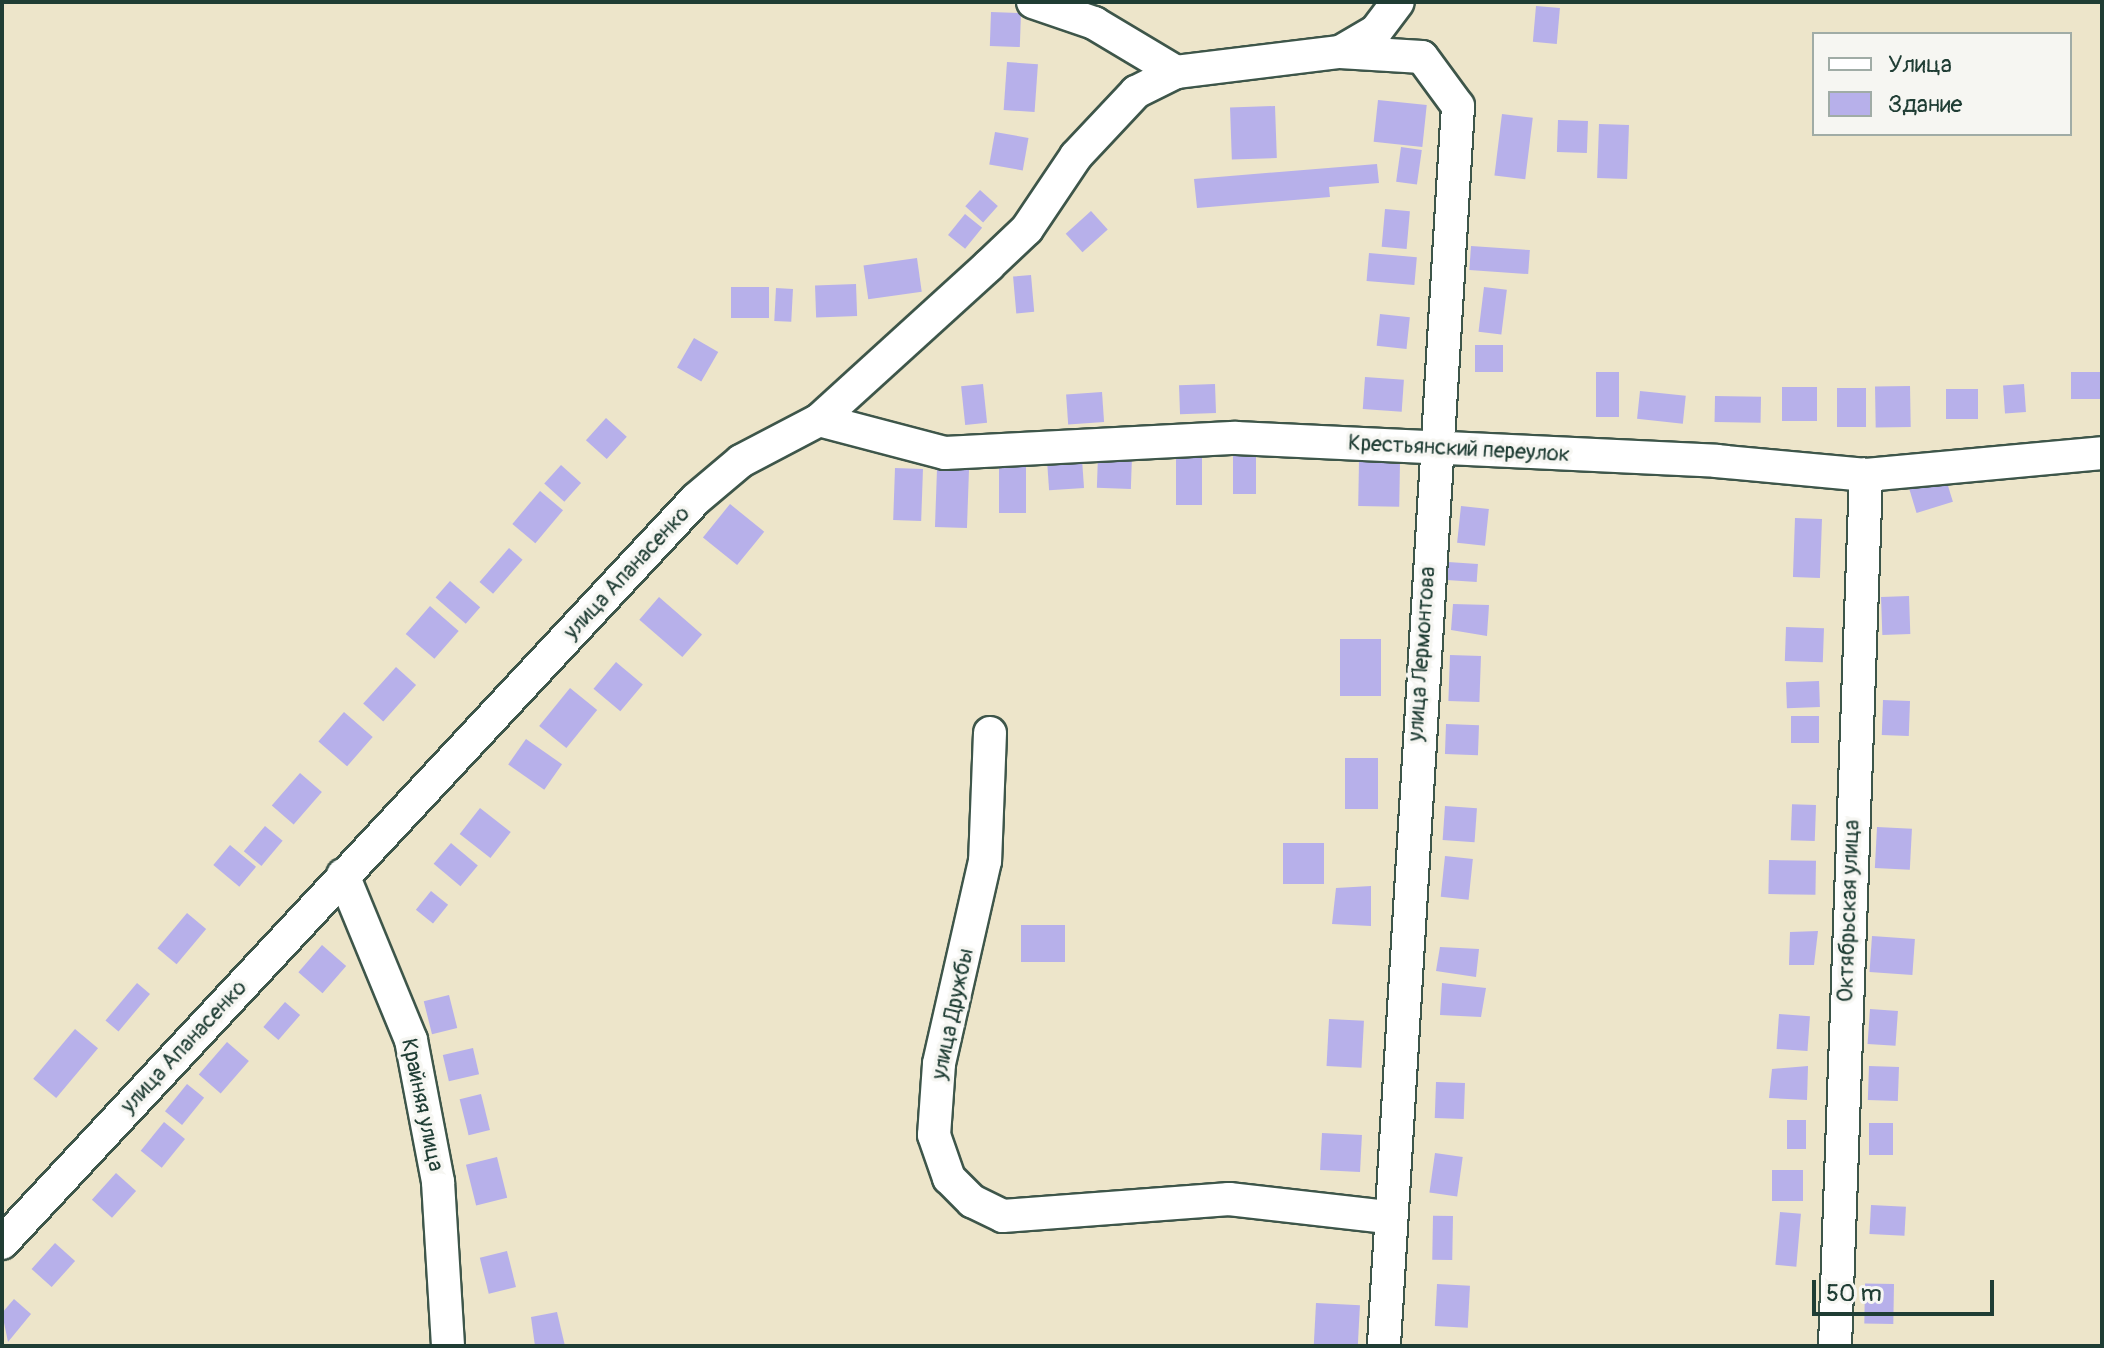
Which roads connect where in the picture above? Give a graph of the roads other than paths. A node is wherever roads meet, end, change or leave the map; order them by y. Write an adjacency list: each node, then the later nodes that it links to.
1 (1033, 2): 4 (street)
2 (1398, 2): 3 (street)
3 (1340, 52): 4 (street, улица Апанасенко); 6 (street, улица Лермонтова)
4 (1176, 72): 5 (street, улица Апанасенко)
5 (819, 420): 6 (street, Крестьянский переулок); 10 (street, улица Апанасенко)
6 (1434, 448): 8 (street, Крестьянский переулок); 11 (street, улица Лермонтова)
7 (2102, 453): 8 (street, Крестьянский переулок)
8 (1866, 475): 15 (street, Октябрьская улица)
9 (990, 733): 11 (street, улица Дружбы)
10 (343, 875): 12 (street, улица Апанасенко); 13 (street, Крайняя улица)
11 (1387, 1217): 14 (street, улица Лермонтова)
12 (2, 1243)
13 (448, 1346)
14 (1384, 1346)
15 (1835, 1346)

